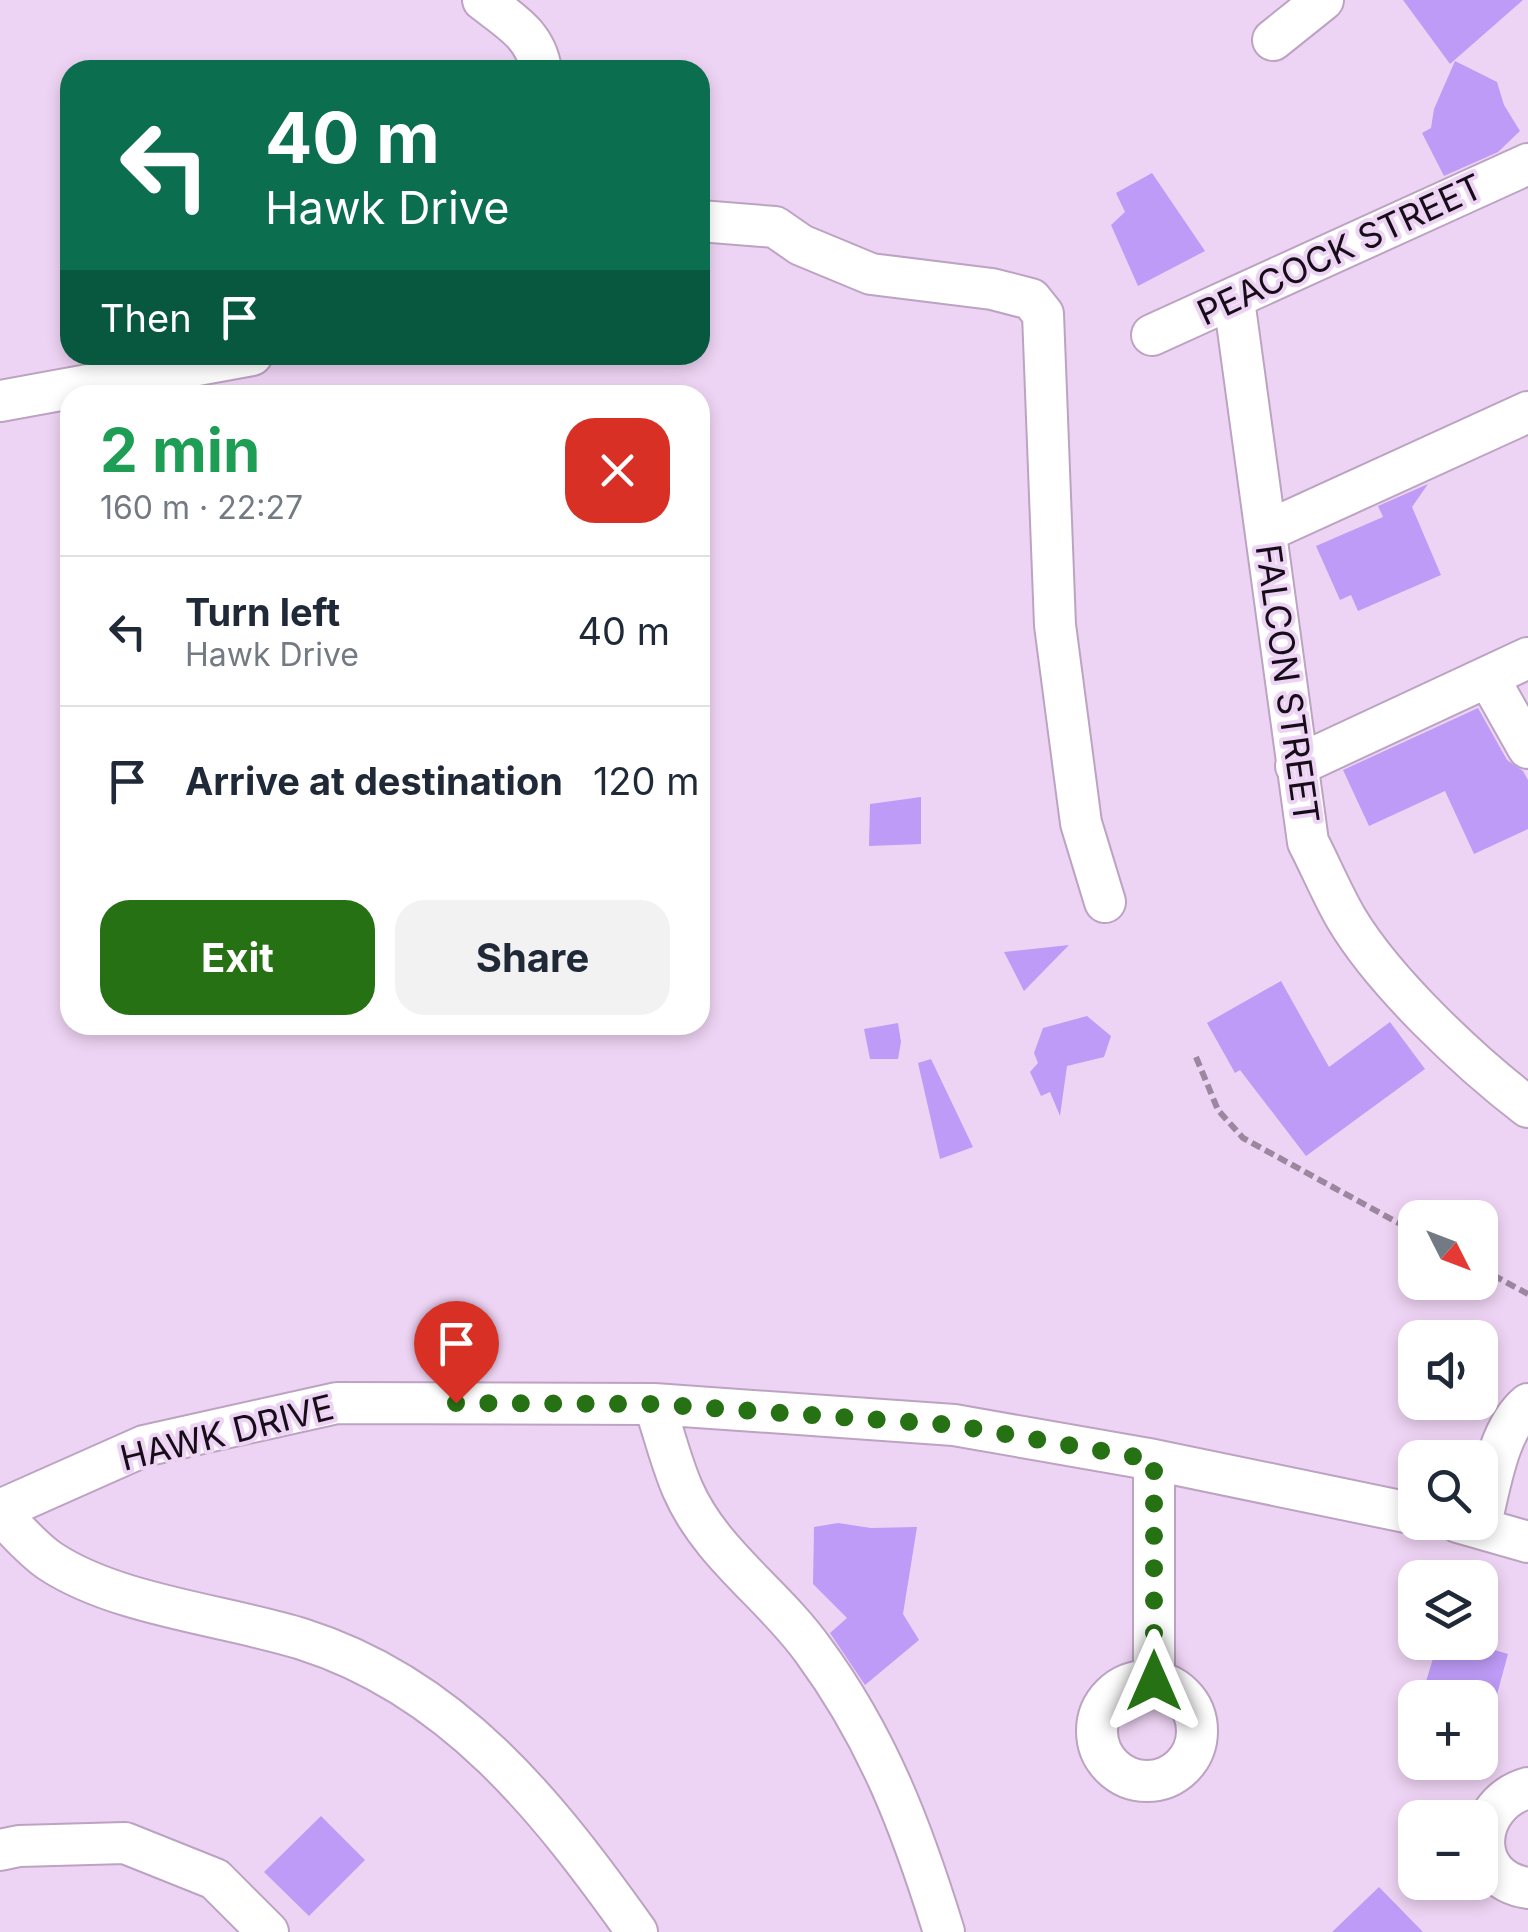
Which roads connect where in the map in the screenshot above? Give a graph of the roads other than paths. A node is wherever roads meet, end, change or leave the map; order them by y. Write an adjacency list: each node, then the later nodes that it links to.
1 (483, 0): 4 (street)
2 (1324, 0): 3 (street)
3 (1273, 40)
4 (540, 60)
5 (1528, 164): 7 (street, PEACOCK STREET)
6 (710, 222): 19 (street)
7 (1234, 300): 8 (street, PEACOCK STREET); 14 (street, FALCON STREET)
8 (1152, 336)
9 (196, 365): 10 (street)
10 (84, 385)
11 (60, 389): 12 (street)
12 (0, 400)
13 (1528, 412): 14 (street)
14 (1267, 532): 18 (street, FALCON STREET)
15 (1528, 658): 16 (street)
16 (1488, 677): 17 (street); 18 (street)
17 (1528, 748)
18 (1296, 766): 20 (street, FALCON STREET)
19 (1105, 902)
20 (1528, 1107)
21 (654, 1404): 24 (street, HAWK DRIVE); 26 (street, HAWK DRIVE); 35 (street)
22 (1528, 1404): 23 (street)
23 (1498, 1458)
24 (1154, 1460): 25 (street, HAWK DRIVE); 29 (street)
25 (1398, 1510)
26 (0, 1512): 34 (street)
27 (1498, 1533): 28 (street)
28 (1528, 1542)
29 (1154, 1681)
30 (1528, 1788): 32 (street)
31 (0, 1850): 33 (street)
32 (1528, 1888)
33 (268, 1932)
34 (637, 1932)
35 (944, 1932)

